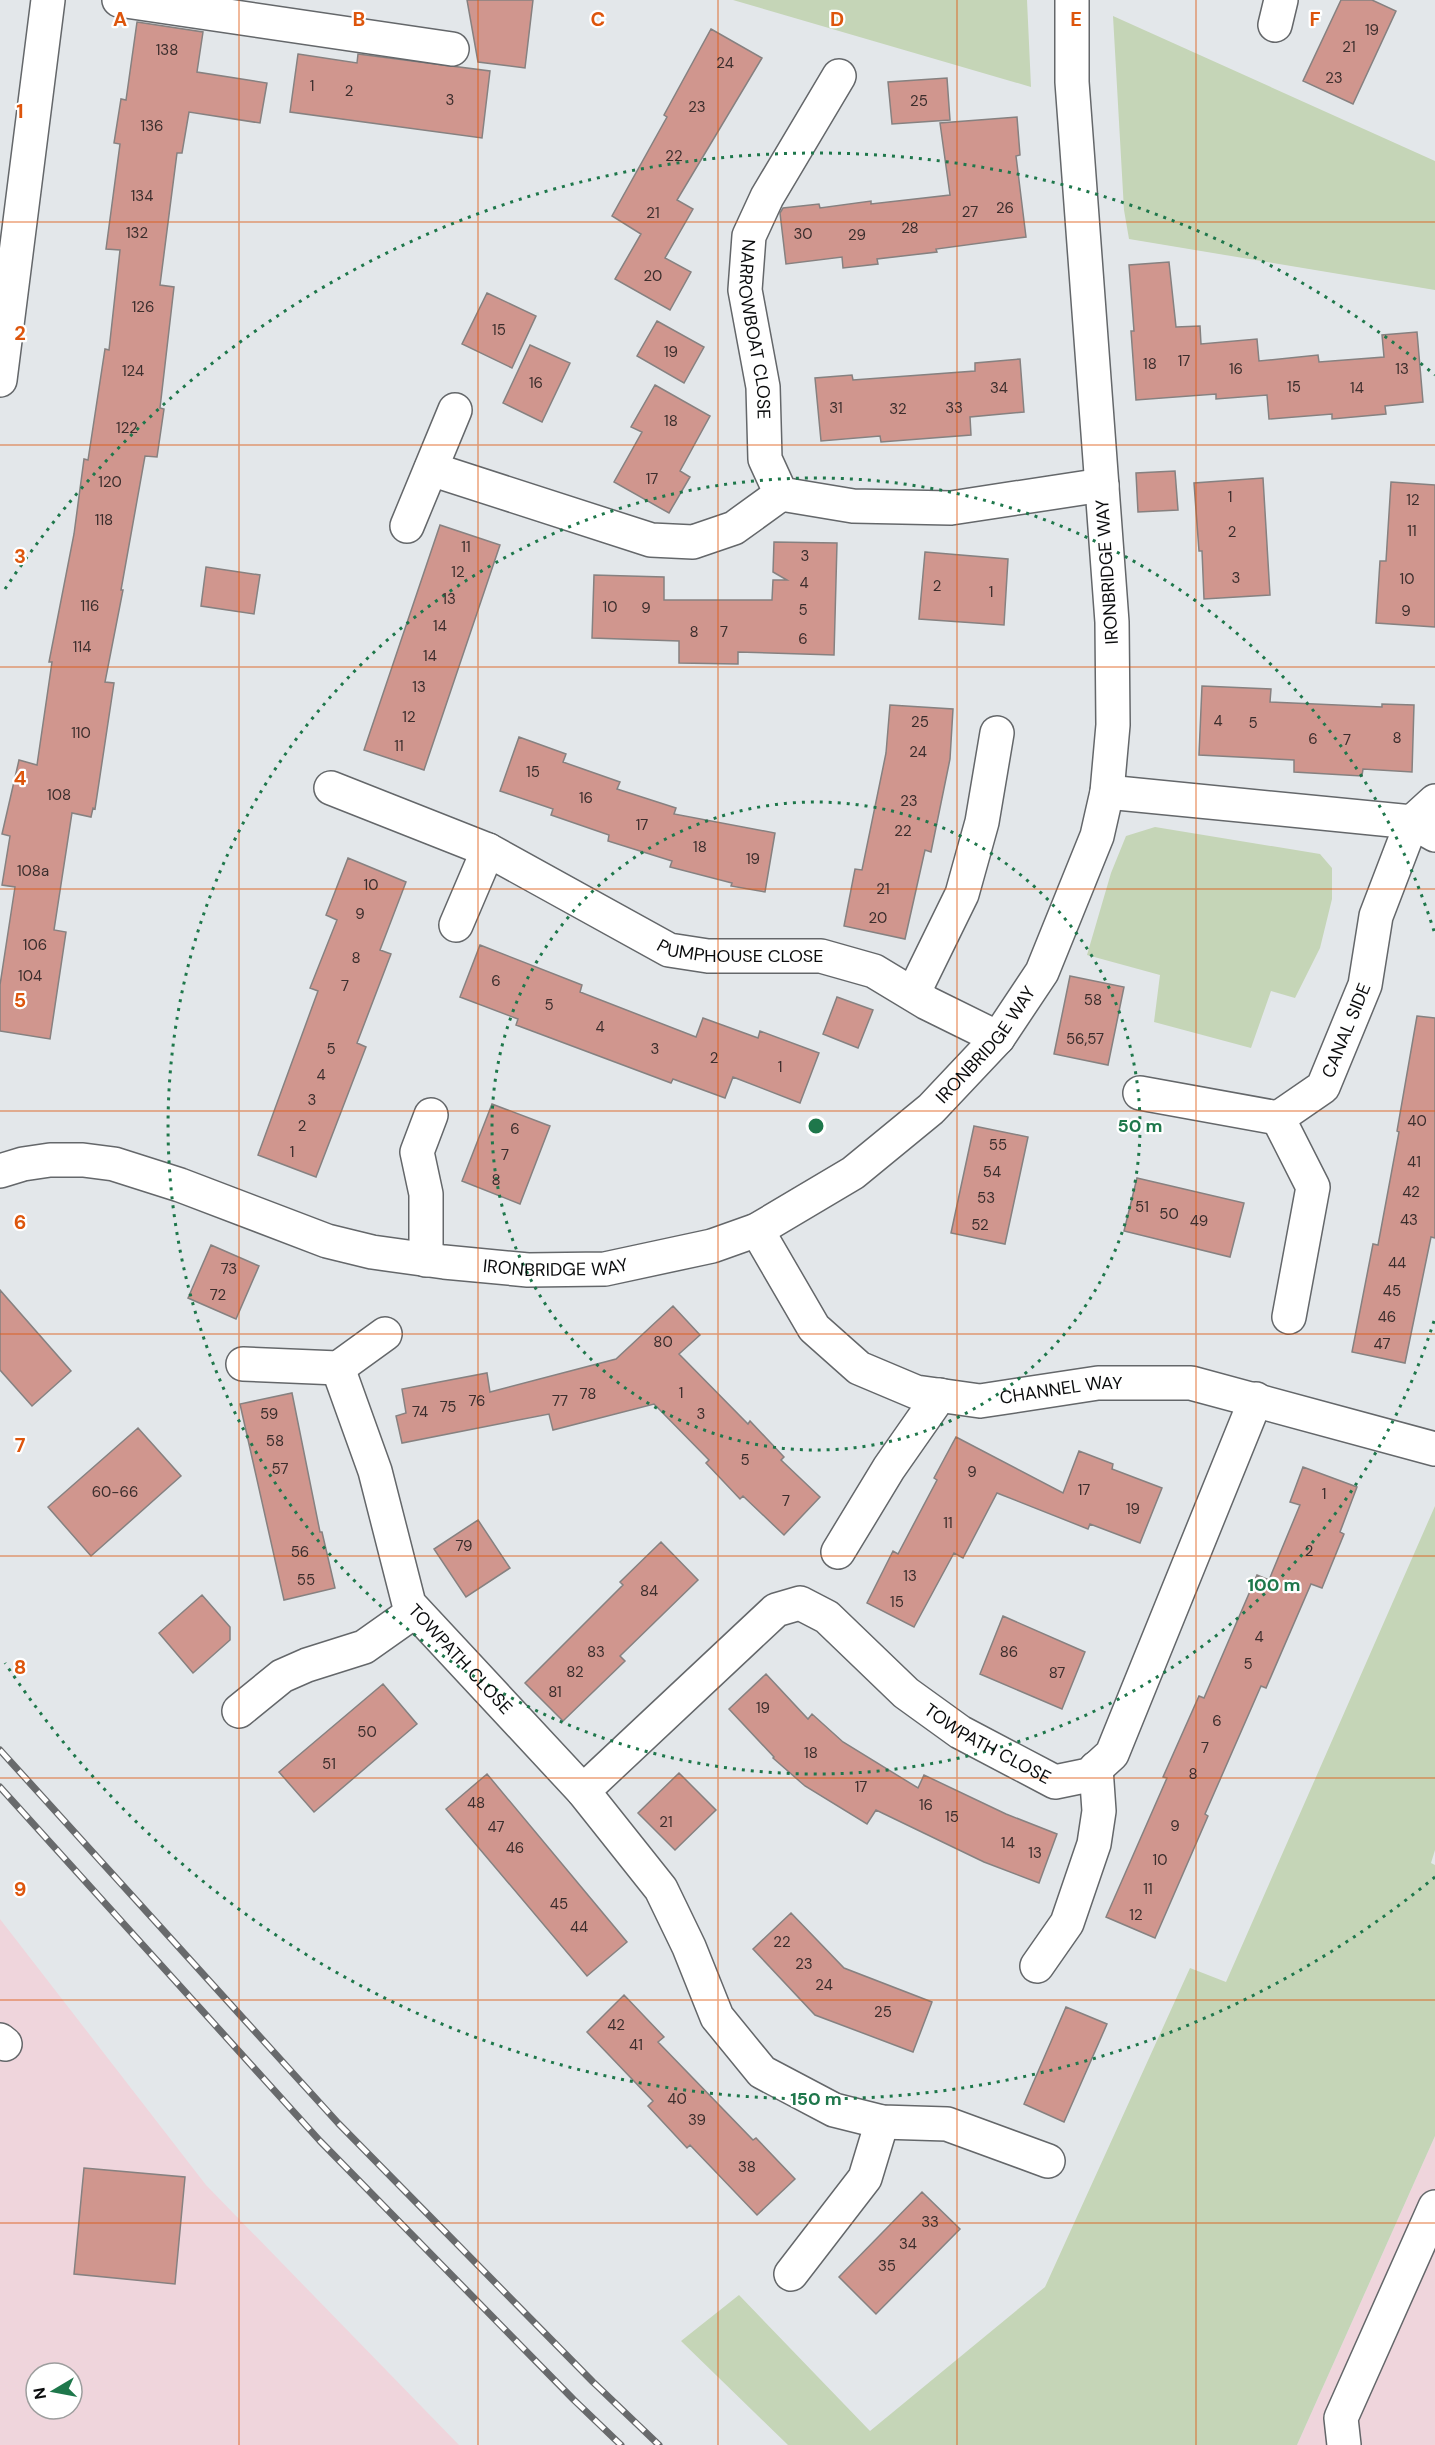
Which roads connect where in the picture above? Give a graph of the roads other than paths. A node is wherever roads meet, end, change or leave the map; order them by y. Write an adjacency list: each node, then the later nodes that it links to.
1 (48, 0): 6 (street)
2 (119, 0): 4 (street)
3 (1072, 0): 9 (street, IRONBRIDGE WAY)
4 (452, 49)
5 (839, 76): 10 (street, NARROWBOAT CLOSE)
6 (0, 380)
7 (455, 410): 8 (street)
8 (431, 469): 10 (street); 11 (street)
9 (1102, 485): 10 (street); 14 (street, IRONBRIDGE WAY)
10 (781, 494)
11 (407, 526)
12 (997, 733): 18 (street)
13 (331, 788): 16 (street, PUMPHOUSE CLOSE)
14 (1107, 792): 15 (street, CANAL SIDE); 19 (street, IRONBRIDGE WAY)
15 (1428, 819): 22 (street, CANAL SIDE)
16 (488, 850): 17 (street); 18 (street, PUMPHOUSE CLOSE)
17 (456, 925)
18 (913, 994): 19 (street, PUMPHOUSE CLOSE)
19 (998, 1038): 24 (street, IRONBRIDGE WAY)
20 (1140, 1093): 22 (street)
21 (431, 1115): 25 (street)
22 (1278, 1118): 26 (street)
23 (0, 1171): 25 (street, IRONBRIDGE WAY)
24 (757, 1230): 25 (street, IRONBRIDGE WAY); 30 (street, CHANNEL WAY)
25 (426, 1260)
26 (1289, 1317)
27 (385, 1334): 29 (street)
28 (243, 1364): 29 (street)
29 (338, 1368): 34 (street, TOWPATH CLOSE)
30 (940, 1395): 31 (street, CHANNEL WAY); 33 (street)
31 (1256, 1399): 32 (street, CHANNEL WAY); 36 (street, TOWPATH CLOSE)
32 (1435, 1449)
33 (838, 1552)
34 (415, 1611): 35 (street); 37 (street, TOWPATH CLOSE)
35 (239, 1711)
36 (1096, 1768): 37 (street, TOWPATH CLOSE); 38 (street)
37 (583, 1791): 39 (street, TOWPATH CLOSE)
38 (1037, 1966)
39 (882, 2122): 40 (street, TOWPATH CLOSE); 42 (street)
40 (1048, 2162)
41 (1435, 2207): 43 (street)
42 (791, 2274)
43 (1344, 2445)

